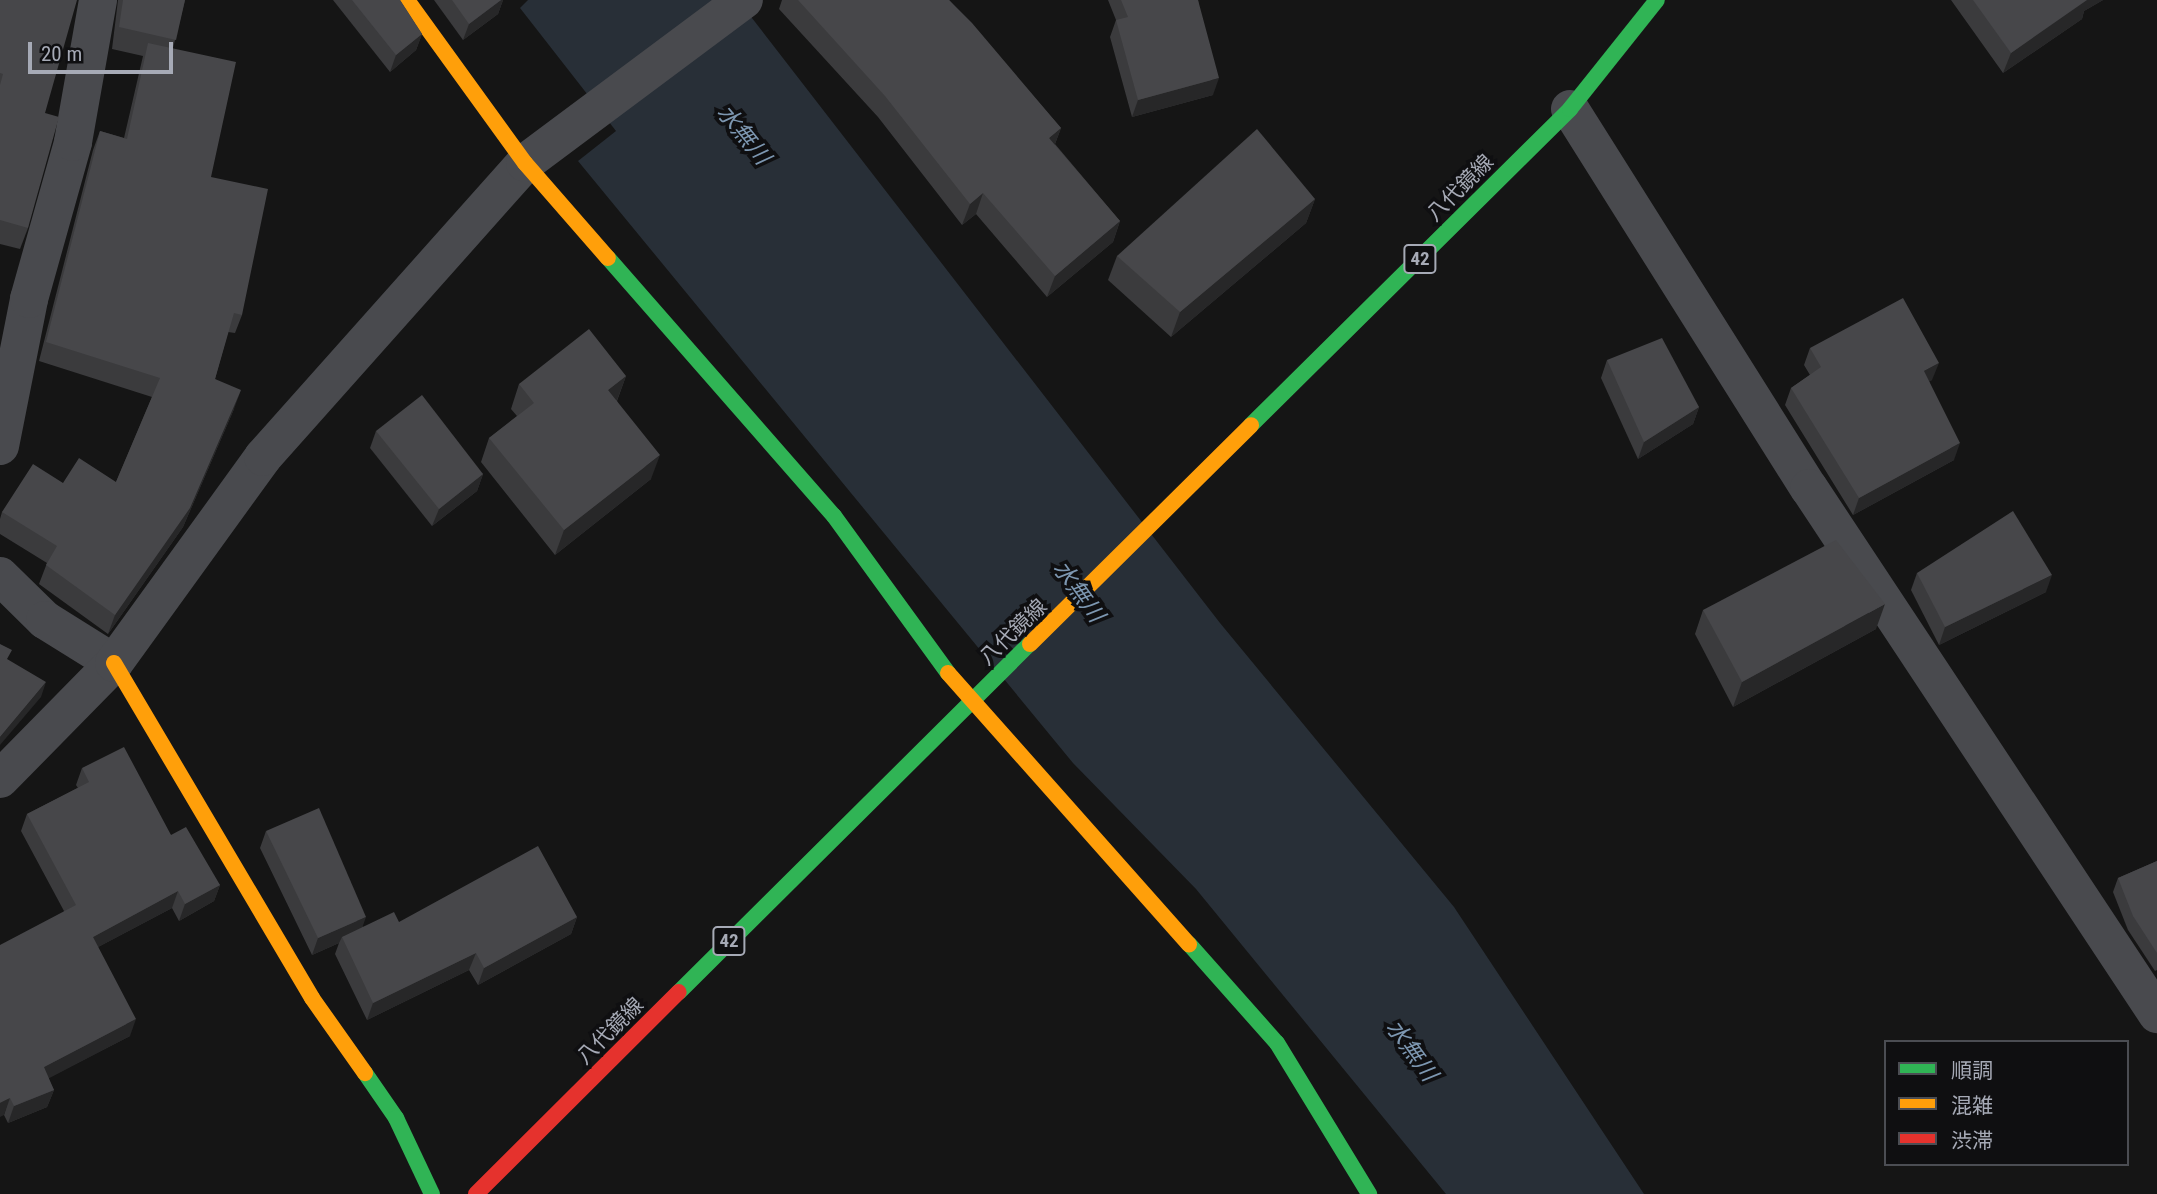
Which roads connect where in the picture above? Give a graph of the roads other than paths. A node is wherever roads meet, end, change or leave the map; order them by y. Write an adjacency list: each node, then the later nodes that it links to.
1 (98, 0): 7 (street)
2 (407, 0): 6 (street)
3 (744, 0): 6 (street)
4 (1657, 0): 5 (street, 八代鏡線 / 42)
5 (1570, 109): 10 (street, 八代鏡線 / 42); 12 (street)
6 (525, 163): 9 (street); 10 (street)
7 (0, 446)
8 (0, 576): 9 (street)
9 (114, 663): 11 (street); 13 (street)
10 (971, 701): 14 (street, 八代鏡線 / 42); 15 (street)
11 (0, 779)
12 (2157, 1014)
13 (432, 1194)
14 (476, 1194)
15 (1369, 1194)

